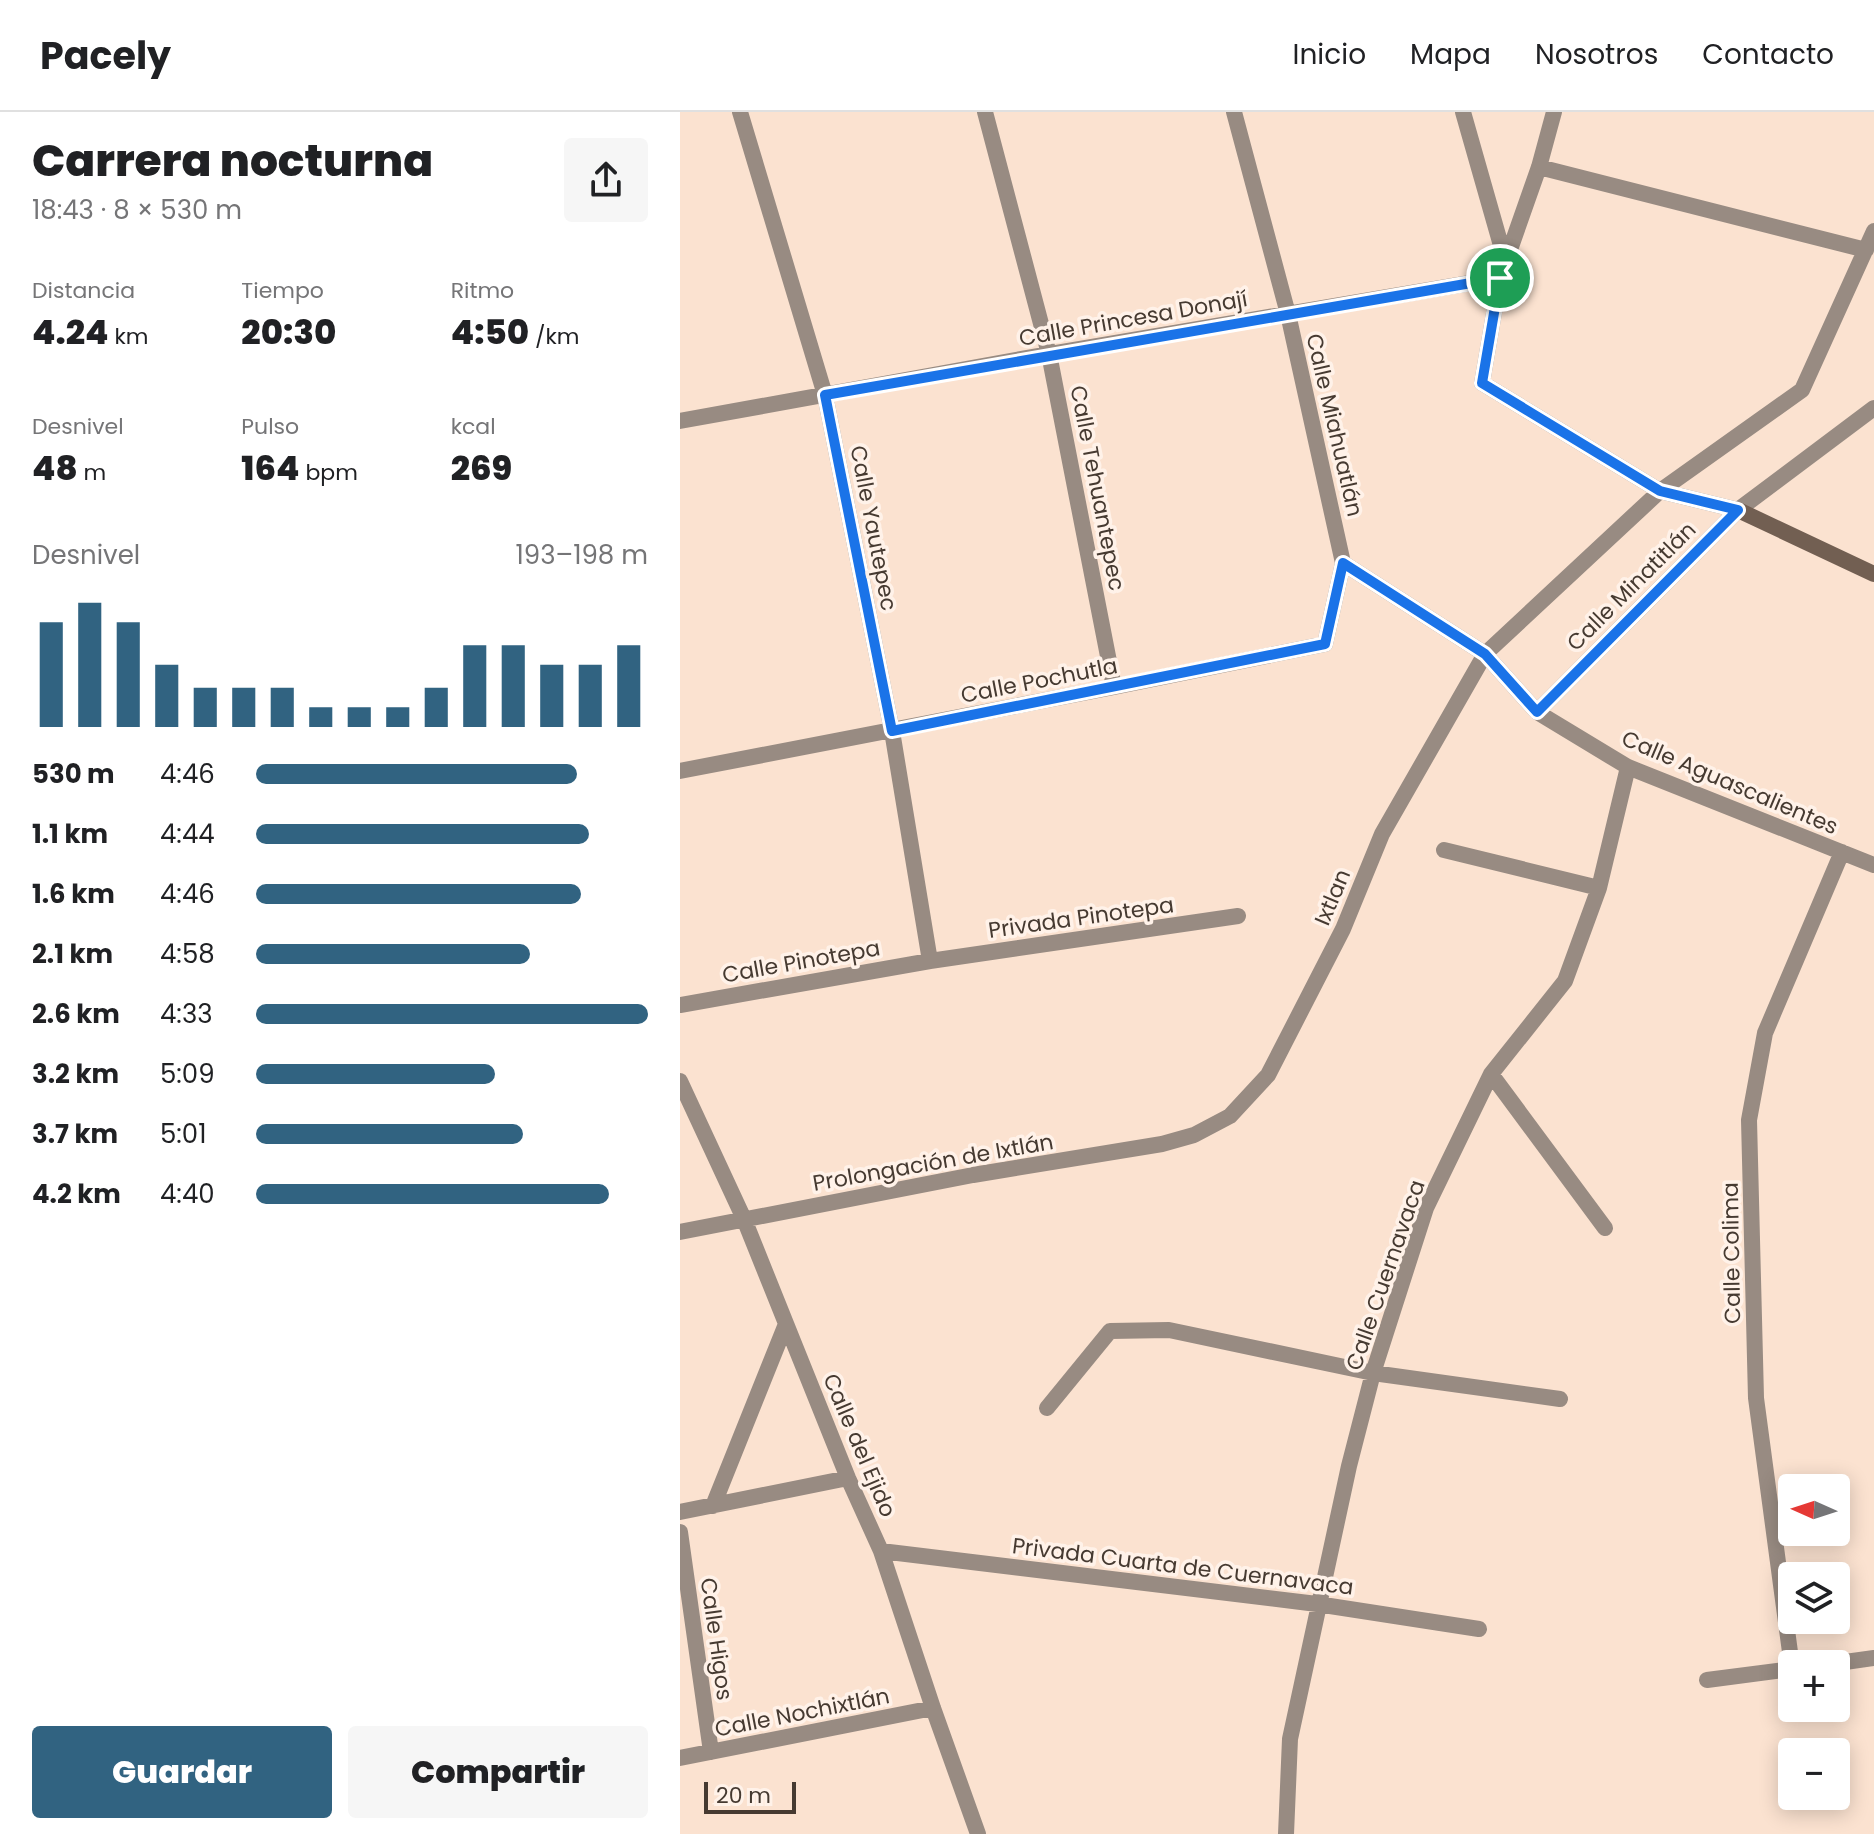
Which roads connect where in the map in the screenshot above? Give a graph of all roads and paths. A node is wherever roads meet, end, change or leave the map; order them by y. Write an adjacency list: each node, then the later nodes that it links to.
1 (740, 112): 12 (street, Calle Yautepec)
2 (985, 112): 11 (street, Calle Tehuantepec)
3 (1234, 112): 10 (street, Calle Miahuatlán)
4 (1463, 112): 9 (street)
5 (1554, 112): 6 (street)
6 (1539, 167): 8 (street); 9 (street)
7 (1874, 231): 8 (street, Ixtlan)
8 (1866, 250): 15 (street, Ixtlan)
9 (1503, 271): 10 (street, Calle Princesa Donají); 15 (street)
10 (1288, 314): 11 (street, Calle Princesa Donají); 17 (street, Calle Miahuatlán)
11 (1049, 354): 12 (street, Calle Princesa Donají); 20 (street, Calle Tehuantepec)
12 (825, 395): 14 (street, Calle Princesa Donají); 22 (street, Calle Yautepec)
13 (1874, 408): 16 (street, Calle Minatitlán)
14 (680, 421)
15 (1660, 491): 16 (street); 19 (street, Ixtlan)
16 (1738, 510): 18 (street); 21 (street, Calle Minatitlán)
17 (1343, 563): 19 (street, Calle Aguascalientes); 20 (street, Calle Pochutla)
18 (1874, 574)
19 (1485, 654): 21 (street, Calle Aguascalientes); 34 (street, Ixtlan)
20 (1114, 687): 22 (street, Calle Pochutla)
21 (1537, 712): 23 (street, Calle Aguascalientes)
22 (892, 731): 24 (street, Calle Pochutla); 30 (street, Calle Yautepec)
23 (1628, 767): 26 (street, Calle Aguascalientes); 28 (street, Calle Cuernavaca)
24 (680, 771)
25 (1444, 850): 28 (street)
26 (1842, 852): 27 (street, Calle Aguascalientes); 49 (street, Calle Colima)
27 (1874, 865)
28 (1599, 888): 32 (street, Calle Cuernavaca)
29 (1238, 916): 30 (street, Privada Pinotepa)
30 (930, 961): 31 (street, Calle Pinotepa)
31 (680, 1005)
32 (1491, 1074): 36 (street); 39 (street, Calle Cuernavaca)
33 (680, 1081): 35 (street, Calle del Ejido)
34 (1194, 1135): 35 (street, Prolongación de Ixtlán)
35 (744, 1219): 37 (street, Prolongación de Ixtlán); 38 (street, Calle del Ejido)
36 (1605, 1228)
37 (680, 1232)
38 (786, 1324): 42 (street, Calle del Ejido); 43 (street)
39 (1373, 1373): 40 (street); 41 (street); 47 (street, Calle Cuernavaca)
40 (1560, 1399)
41 (1047, 1408)
42 (848, 1478): 43 (street); 46 (street, Calle del Ejido)
43 (713, 1506): 44 (street)
44 (680, 1512)
45 (680, 1532): 55 (street, Calle Higos)
46 (881, 1551): 47 (street, Privada Cuarta de Cuernavaca); 54 (street, Calle del Ejido)
47 (1317, 1604): 48 (street, Privada Cuarta de Cuernavaca); 58 (street, Calle Cuernavaca)
48 (1479, 1629)
49 (1790, 1650)
50 (1874, 1658): 51 (street)
51 (1850, 1661)
52 (1778, 1670): 53 (street)
53 (1707, 1680)
54 (933, 1708): 55 (street, Calle Nochixtlán); 57 (street, Calle del Ejido)
55 (711, 1752): 56 (street, Calle Nochixtlán)
56 (680, 1758)
57 (978, 1834)
58 (1286, 1834)

